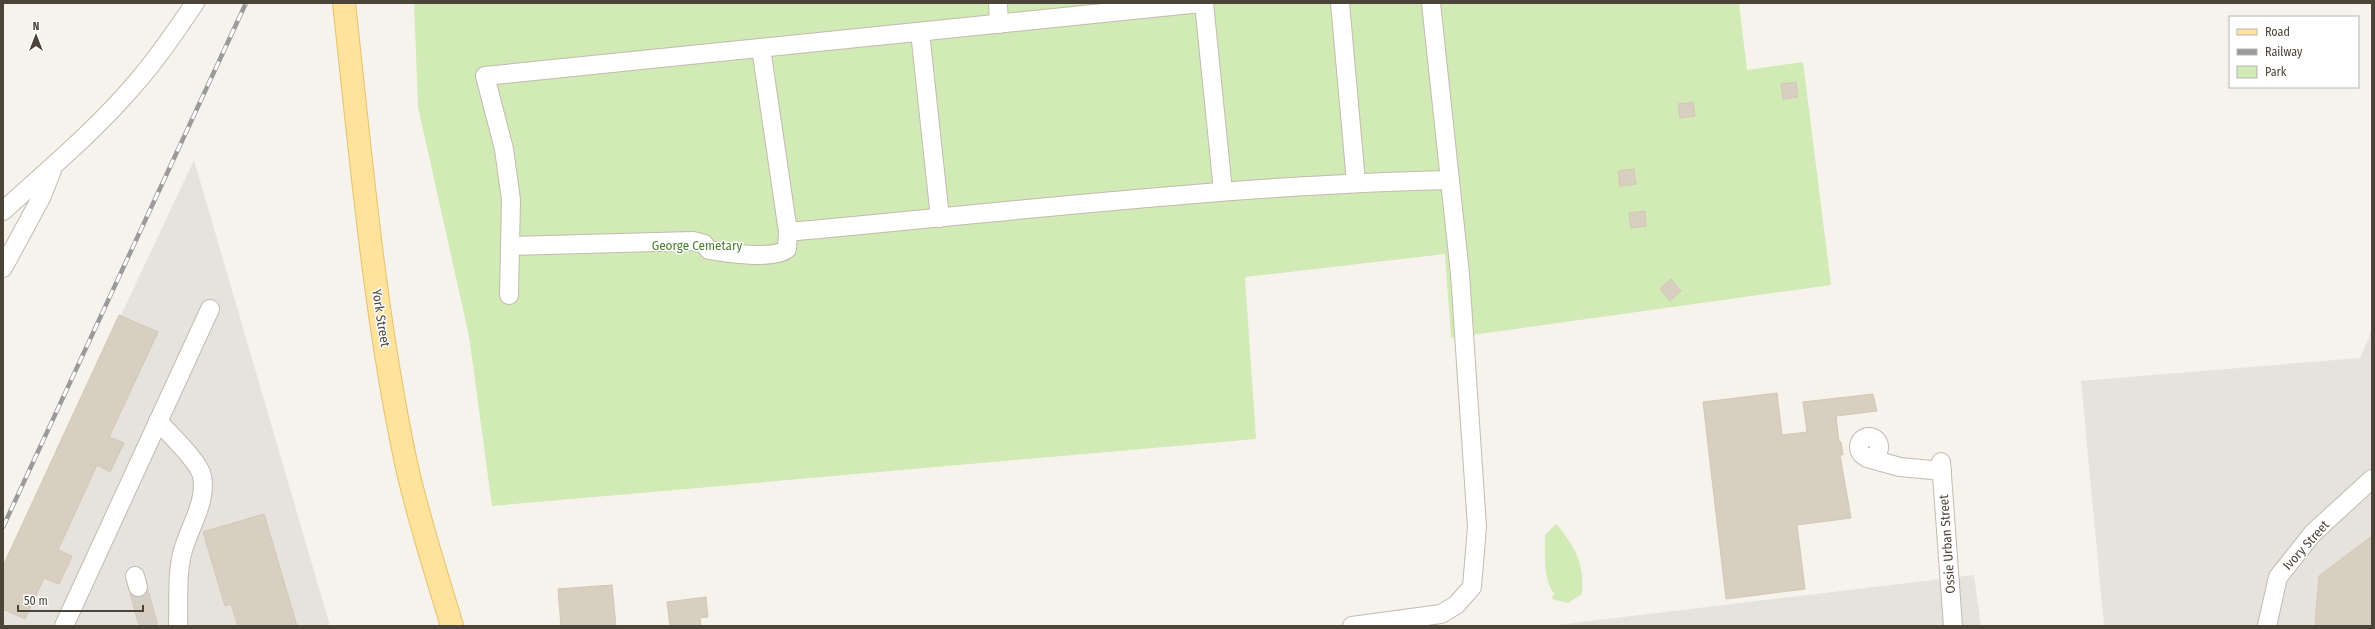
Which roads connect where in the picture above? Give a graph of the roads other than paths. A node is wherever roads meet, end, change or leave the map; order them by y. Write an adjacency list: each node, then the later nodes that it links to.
1 (195, 3): 11 (street)
2 (344, 3): 27 (main road, York Street)
3 (998, 3): 8 (street)
4 (1201, 3): 8 (street)
5 (1204, 3): 14 (street)
6 (1340, 3): 13 (street)
7 (1431, 3): 12 (street)
8 (999, 24): 9 (street)
9 (920, 32): 10 (street); 16 (street)
10 (761, 48): 17 (street); 18 (street)
11 (53, 167): 15 (street); 19 (street)
12 (1450, 180): 13 (street); 28 (street)
13 (1356, 182): 14 (street)
14 (1223, 191): 16 (street)
15 (3, 211)
16 (940, 218): 17 (street)
17 (788, 232): 18 (street)
18 (510, 246): 20 (street)
19 (3, 268)
20 (509, 295)
21 (210, 309): 22 (street)
22 (158, 422): 25 (street); 26 (street)
23 (1867, 458): 29 (street, Ossie Urban Street)
24 (2372, 479): 30 (street, Ivory Street)
25 (64, 626)
26 (178, 626)
27 (452, 626)
28 (1352, 626)
29 (1954, 626)
30 (2267, 626)

